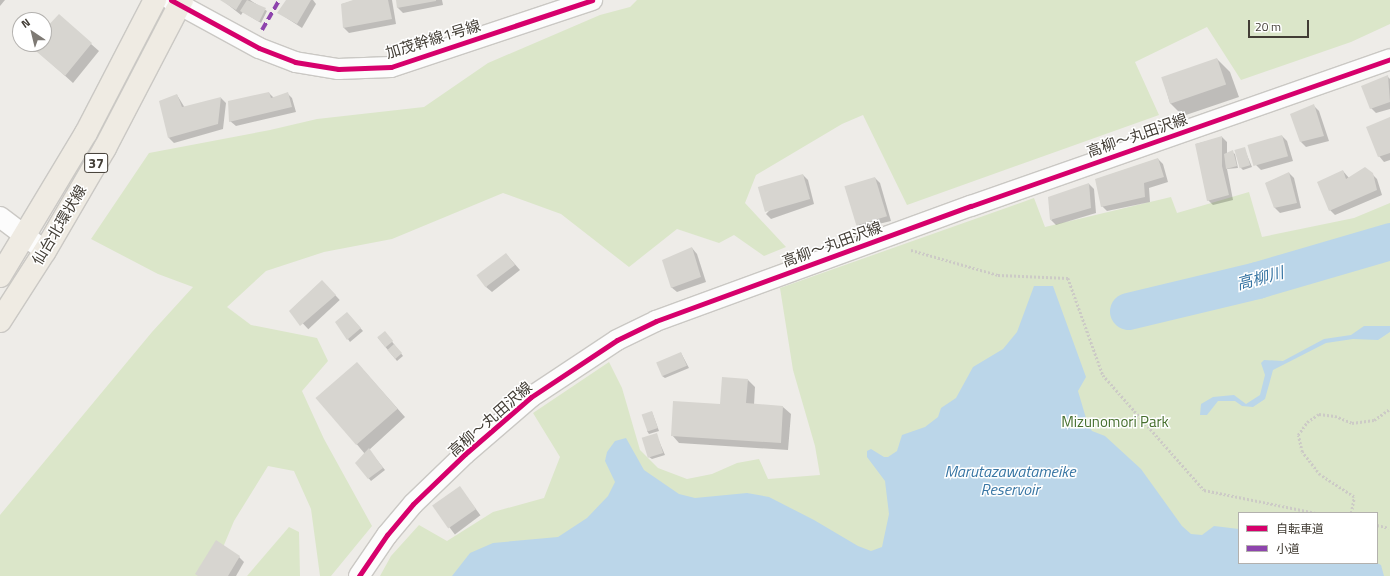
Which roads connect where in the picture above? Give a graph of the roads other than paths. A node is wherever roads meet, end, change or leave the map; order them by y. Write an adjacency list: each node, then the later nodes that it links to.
1 (155, 0): 6 (main road, 仙台北環状線 / 37)
2 (592, 0): 3 (street, 加茂幹線1号線)
3 (178, 2): 7 (main road, 仙台北環状線 / 37)
4 (1390, 59): 10 (street, 高柳～丸田沢線)
5 (0, 217): 6 (street)
6 (23, 237): 7 (street); 8 (main road, 仙台北環状線 / 37)
7 (45, 252): 9 (main road, 仙台北環状線 / 37)
8 (0, 276)
9 (0, 320)
10 (359, 576)

